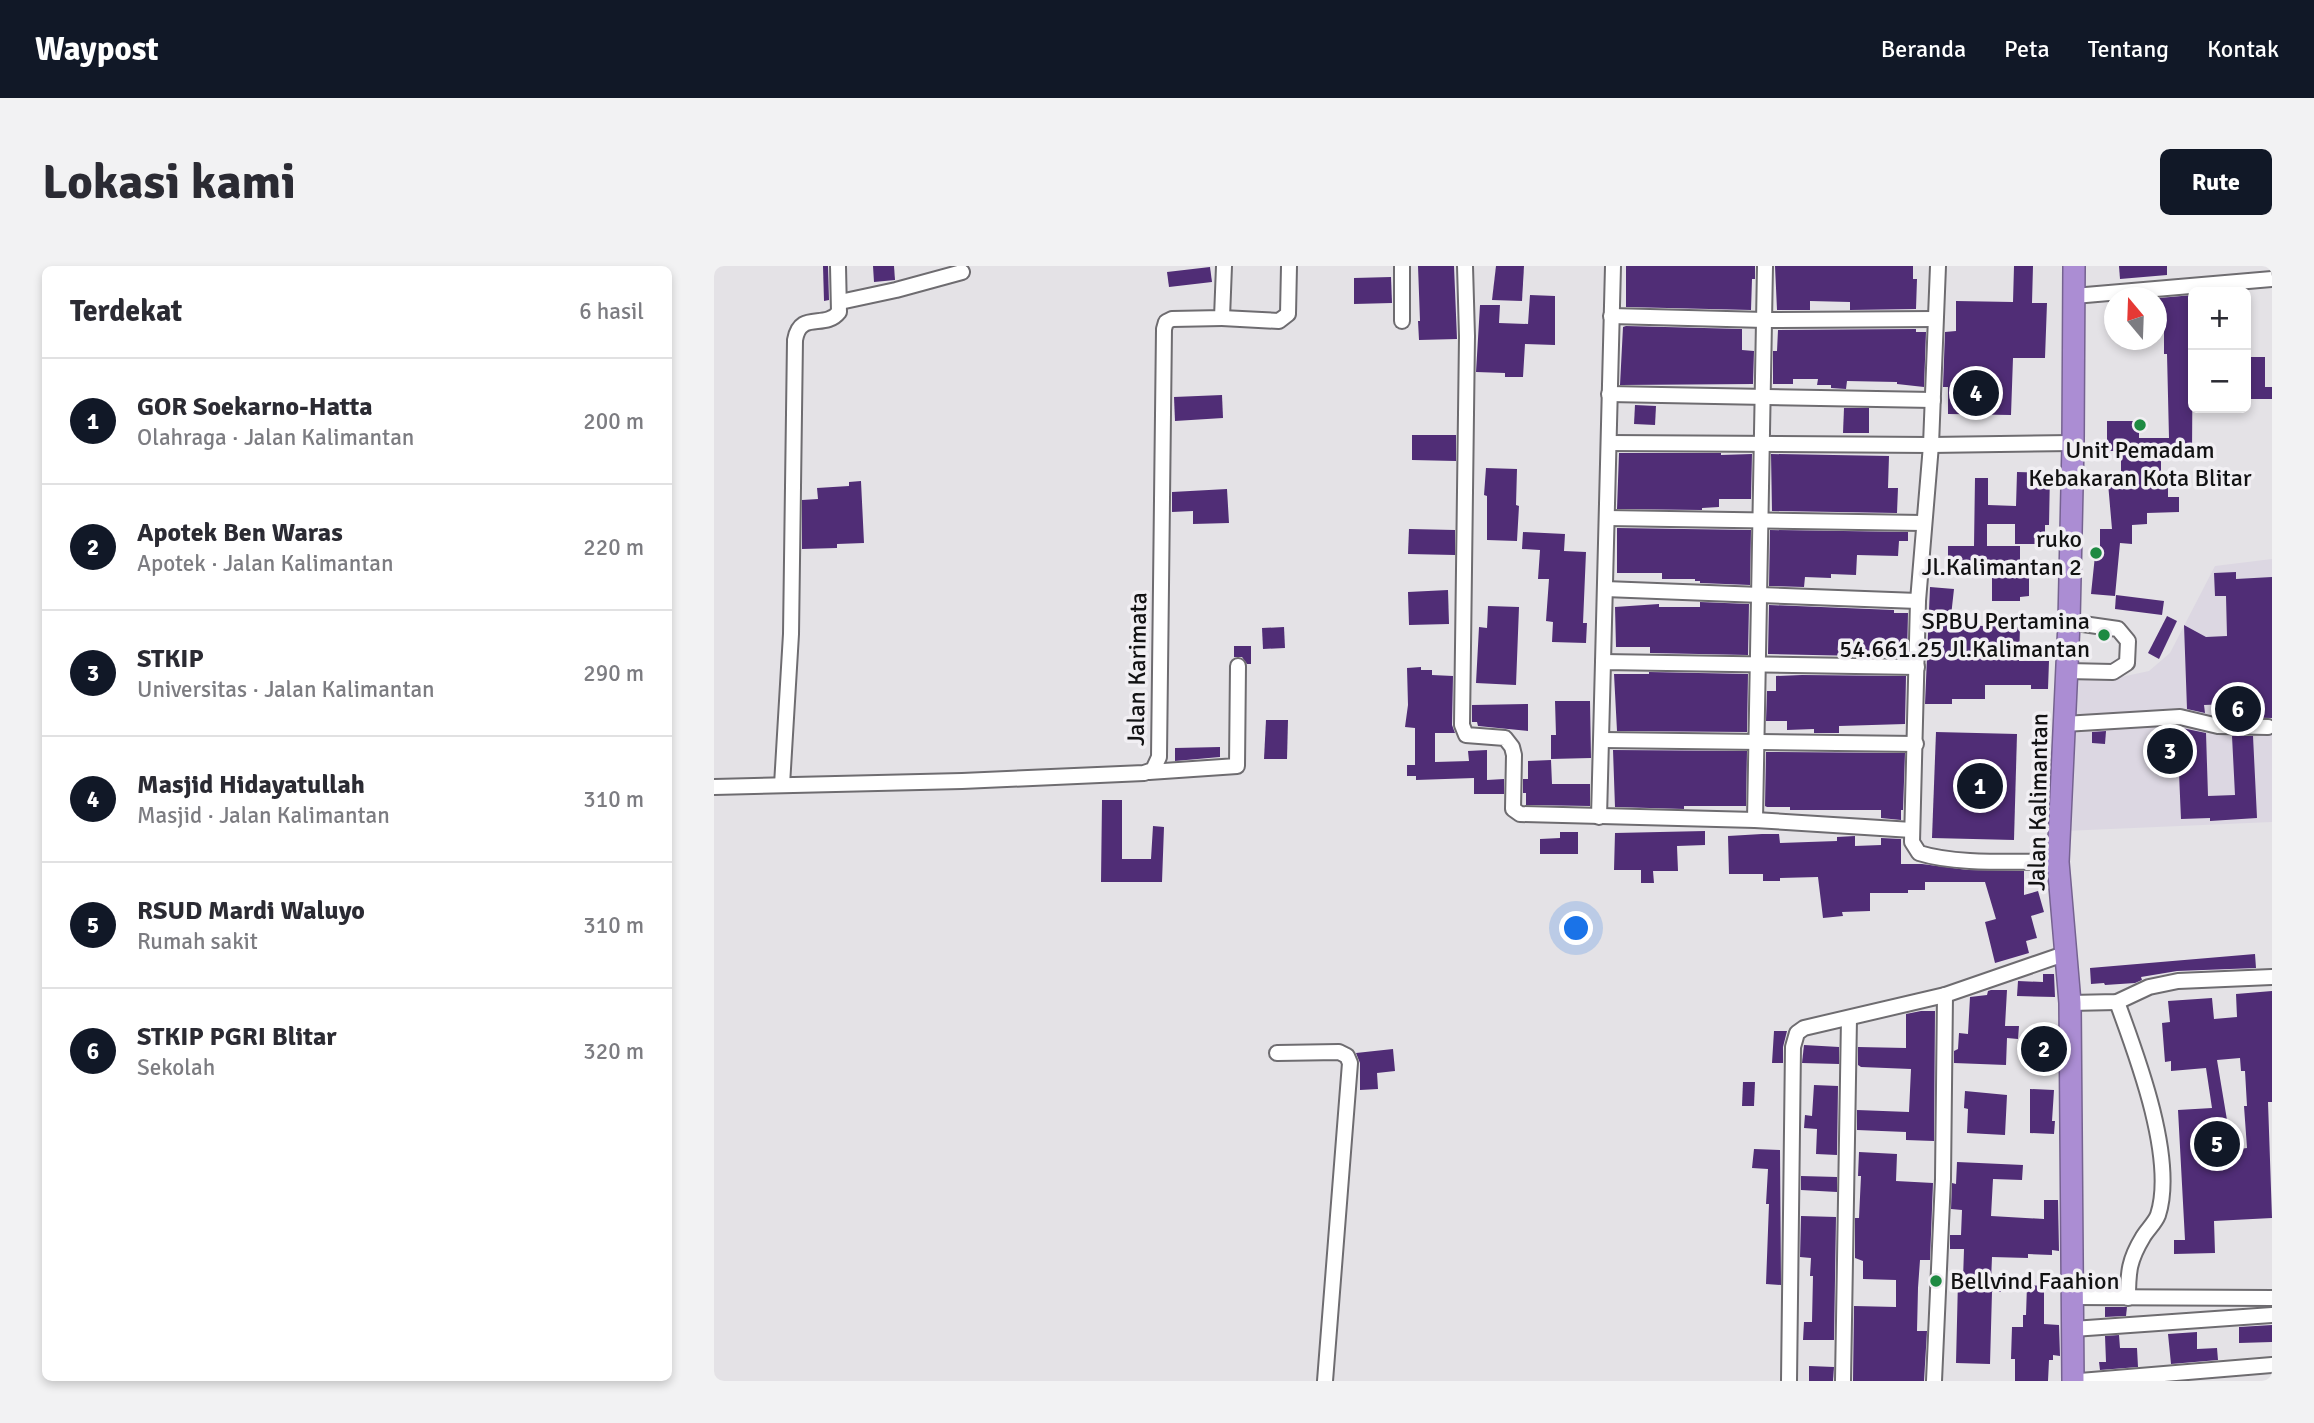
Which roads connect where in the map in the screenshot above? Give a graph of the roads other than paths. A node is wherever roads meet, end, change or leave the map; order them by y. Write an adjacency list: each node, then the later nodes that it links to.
1 (838, 266): 13 (street)
2 (1224, 266): 15 (street)
3 (1289, 266): 15 (street)
4 (1402, 266): 18 (street)
5 (1465, 266): 46 (street)
6 (1614, 266): 14 (street)
7 (1765, 266): 16 (street)
8 (1938, 266): 17 (street)
9 (2074, 266): 12 (highway, Jalan Kalimantan)
10 (962, 272): 13 (street)
11 (2272, 279): 12 (street)
12 (2074, 296): 23 (highway, Jalan Kalimantan)
13 (840, 302): 44 (street)
14 (1611, 316): 16 (street); 19 (street)
15 (1222, 318): 43 (street, Jalan Karimata)
16 (1765, 320): 17 (street); 20 (street)
17 (1935, 320): 21 (street)
18 (1402, 321)
19 (1609, 394): 20 (street); 22 (street)
20 (1762, 399): 21 (street); 24 (street)
21 (1933, 400): 25 (street)
22 (1609, 443): 24 (street); 26 (street)
23 (2073, 443): 25 (street); 32 (highway, Jalan Kalimantan)
24 (1762, 444): 25 (street); 27 (street)
25 (1931, 445): 28 (street)
26 (1607, 517): 27 (street); 29 (street)
27 (1760, 520): 28 (street); 30 (street)
28 (1923, 523): 31 (street)
29 (1605, 589): 30 (street); 33 (street)
30 (1759, 594): 31 (street); 35 (street)
31 (1918, 601): 36 (street)
32 (2069, 622): 37 (highway, Jalan Kalimantan); 37 (street)
33 (1603, 662): 35 (street); 40 (street)
34 (1238, 666): 43 (street)
35 (1757, 666): 36 (street); 41 (street)
36 (1917, 667): 42 (street)
37 (2067, 671): 38 (highway, Jalan Kalimantan)
38 (2064, 724): 39 (street); 49 (highway, Jalan Kalimantan)
39 (2268, 727)
40 (1603, 740): 41 (street); 46 (street)
41 (1756, 743): 42 (street); 47 (street)
42 (1916, 744): 48 (street)
43 (1149, 772): 44 (street, Jalan Karimata)
44 (782, 785): 45 (street, Jalan Karimata)
45 (714, 787)
46 (1599, 817): 47 (street)
47 (1755, 820): 48 (street)
48 (1912, 830): 49 (street)
49 (2058, 862): 50 (highway, Jalan Kalimantan)
50 (2067, 953): 52 (street); 54 (highway, Jalan Kalimantan)
51 (2272, 977): 53 (street)
52 (1945, 995): 55 (street); 66 (street)
53 (2117, 1002): 54 (street); 58 (street)
54 (2070, 1003): 57 (highway, Jalan Kalimantan)
55 (1849, 1018): 64 (street); 65 (street)
56 (1277, 1052): 63 (street)
57 (2074, 1297): 58 (street); 61 (highway, Jalan Kalimantan)
58 (2128, 1298): 59 (street)
59 (2272, 1298)
60 (2272, 1315): 61 (street)
61 (2073, 1329): 67 (highway, Jalan Kalimantan)
62 (2272, 1365): 68 (street)
63 (1325, 1381)
64 (1789, 1381)
65 (1843, 1381)
66 (1934, 1381)
67 (2073, 1381)
68 (2080, 1381)

